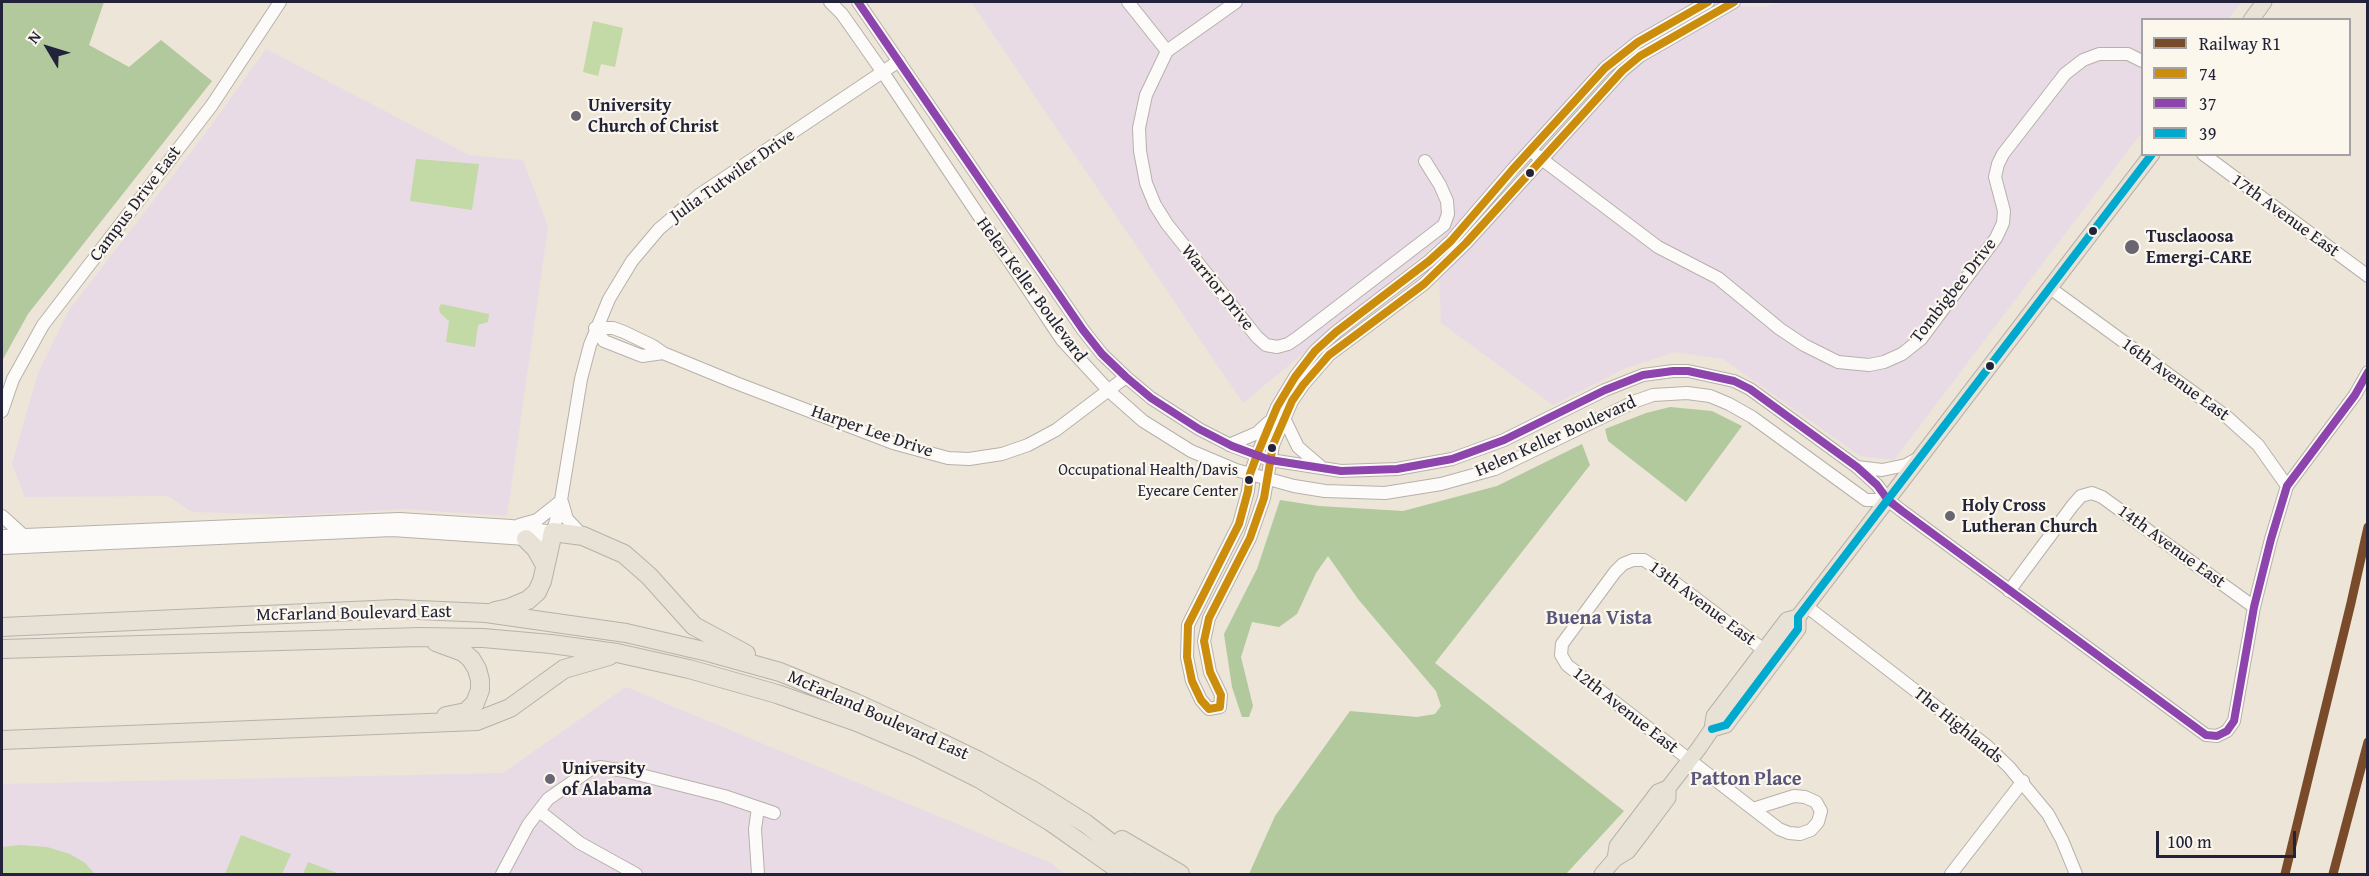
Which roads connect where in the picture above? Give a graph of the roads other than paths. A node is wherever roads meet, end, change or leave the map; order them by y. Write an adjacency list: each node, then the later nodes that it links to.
1 (280, 2): 25 (street, Campus Drive East)
2 (831, 2): 13 (street, Helen Keller Boulevard)
3 (858, 2): 12 (street, Helen Keller Boulevard)
4 (1128, 2): 10 (street)
5 (1236, 2): 10 (street)
6 (1708, 2): 14 (street)
7 (1734, 2): 17 (street)
8 (2264, 2): 9 (main road)
9 (2252, 18)
10 (1167, 51): 18 (street, Warrior Drive)
11 (2141, 60): 17 (street, Tombigbee Drive)
12 (899, 61): 13 (street, Julia Tutwiler Drive); 23 (street, Helen Keller Boulevard)
13 (882, 71): 21 (street, Julia Tutwiler Drive); 24 (street, Helen Keller Boulevard)
14 (1530, 151): 17 (street, Tombigbee Drive); 26 (street)
15 (2149, 156): 20 (main road)
16 (2206, 156): 19 (street, 17th Avenue East)
17 (1541, 159): 26 (street)
18 (1425, 161)
19 (2367, 276)
20 (2050, 288): 29 (main road); 35 (street, 16th Avenue East)
21 (595, 328): 24 (street, Harper Lee Drive); 36 (street, Julia Tutwiler Drive)
22 (2367, 372): 35 (street)
23 (1126, 377): 24 (street, Harper Lee Drive); 27 (street, Helen Keller Boulevard)
24 (1108, 391): 33 (street, Helen Keller Boulevard)
25 (2, 411)
26 (1278, 418): 27 (street); 28 (street); 30 (street); 32 (street)
27 (1229, 445): 28 (street, Helen Keller Boulevard)
28 (1257, 455): 30 (street, Helen Keller Boulevard); 33 (street)
29 (1921, 456): 31 (street); 37 (main road)
30 (1270, 460): 32 (street, Helen Keller Boulevard); 34 (street)
31 (1857, 466): 32 (street, Helen Keller Boulevard); 37 (street, Helen Keller Boulevard)
32 (1323, 469)
33 (1250, 474): 34 (street, Helen Keller Boulevard); 41 (street)
34 (1267, 480): 37 (street, Helen Keller Boulevard); 45 (street)
35 (2287, 486): 51 (street)
36 (561, 500): 39 (street); 40 (street, Julia Tutwiler Drive); 44 (street)
37 (1888, 500): 49 (street); 53 (main road)
38 (2, 516): 42 (street)
39 (511, 526): 40 (street); 42 (street)
40 (553, 532): 44 (highway); 46 (street); 48 (highway)
41 (1234, 532): 45 (street); 50 (street)
42 (23, 535): 43 (street)
43 (2, 536)
44 (583, 536): 61 (highway)
45 (1250, 538): 52 (street)
46 (526, 540): 47 (street); 48 (highway)
47 (2, 548)
48 (545, 565): 54 (highway)
49 (2008, 591): 51 (street, 14th Avenue East); 51 (street)
50 (1198, 604): 52 (street); 52 (street)
51 (2254, 607)
52 (1212, 611)
53 (1802, 611): 58 (main road); 62 (main road); 66 (street, The Highlands)
54 (486, 613): 55 (highway, McFarland Boulevard East); 61 (highway, McFarland Boulevard East)
55 (2, 627)
56 (420, 637): 57 (highway, McFarland Boulevard East); 59 (highway, McFarland Boulevard East); 63 (highway)
57 (2, 649)
58 (1764, 650): 60 (street, 13th Avenue East); 62 (main road)
59 (617, 653): 64 (highway); 72 (highway, McFarland Boulevard East)
60 (1563, 659): 65 (street, 12th Avenue East)
61 (780, 672): 71 (highway, McFarland Boulevard East)
62 (1712, 729): 65 (main road)
63 (2, 731)
64 (2, 740)
65 (1689, 761): 68 (street, 12th Avenue East); 78 (main road)
66 (2023, 781): 79 (street); 80 (street, The Highlands)
67 (758, 808): 69 (street); 70 (street); 75 (street)
68 (1753, 809): 68 (street, 12th Avenue East)
69 (539, 811): 73 (street); 74 (street)
70 (774, 813)
71 (1085, 823): 76 (highway, McFarland Boulevard East); 77 (highway)
72 (1121, 873)
73 (502, 874)
74 (636, 874)
75 (758, 874)
76 (1151, 874)
77 (1180, 874)
78 (1602, 874)
79 (1951, 874)
80 (2076, 874)

